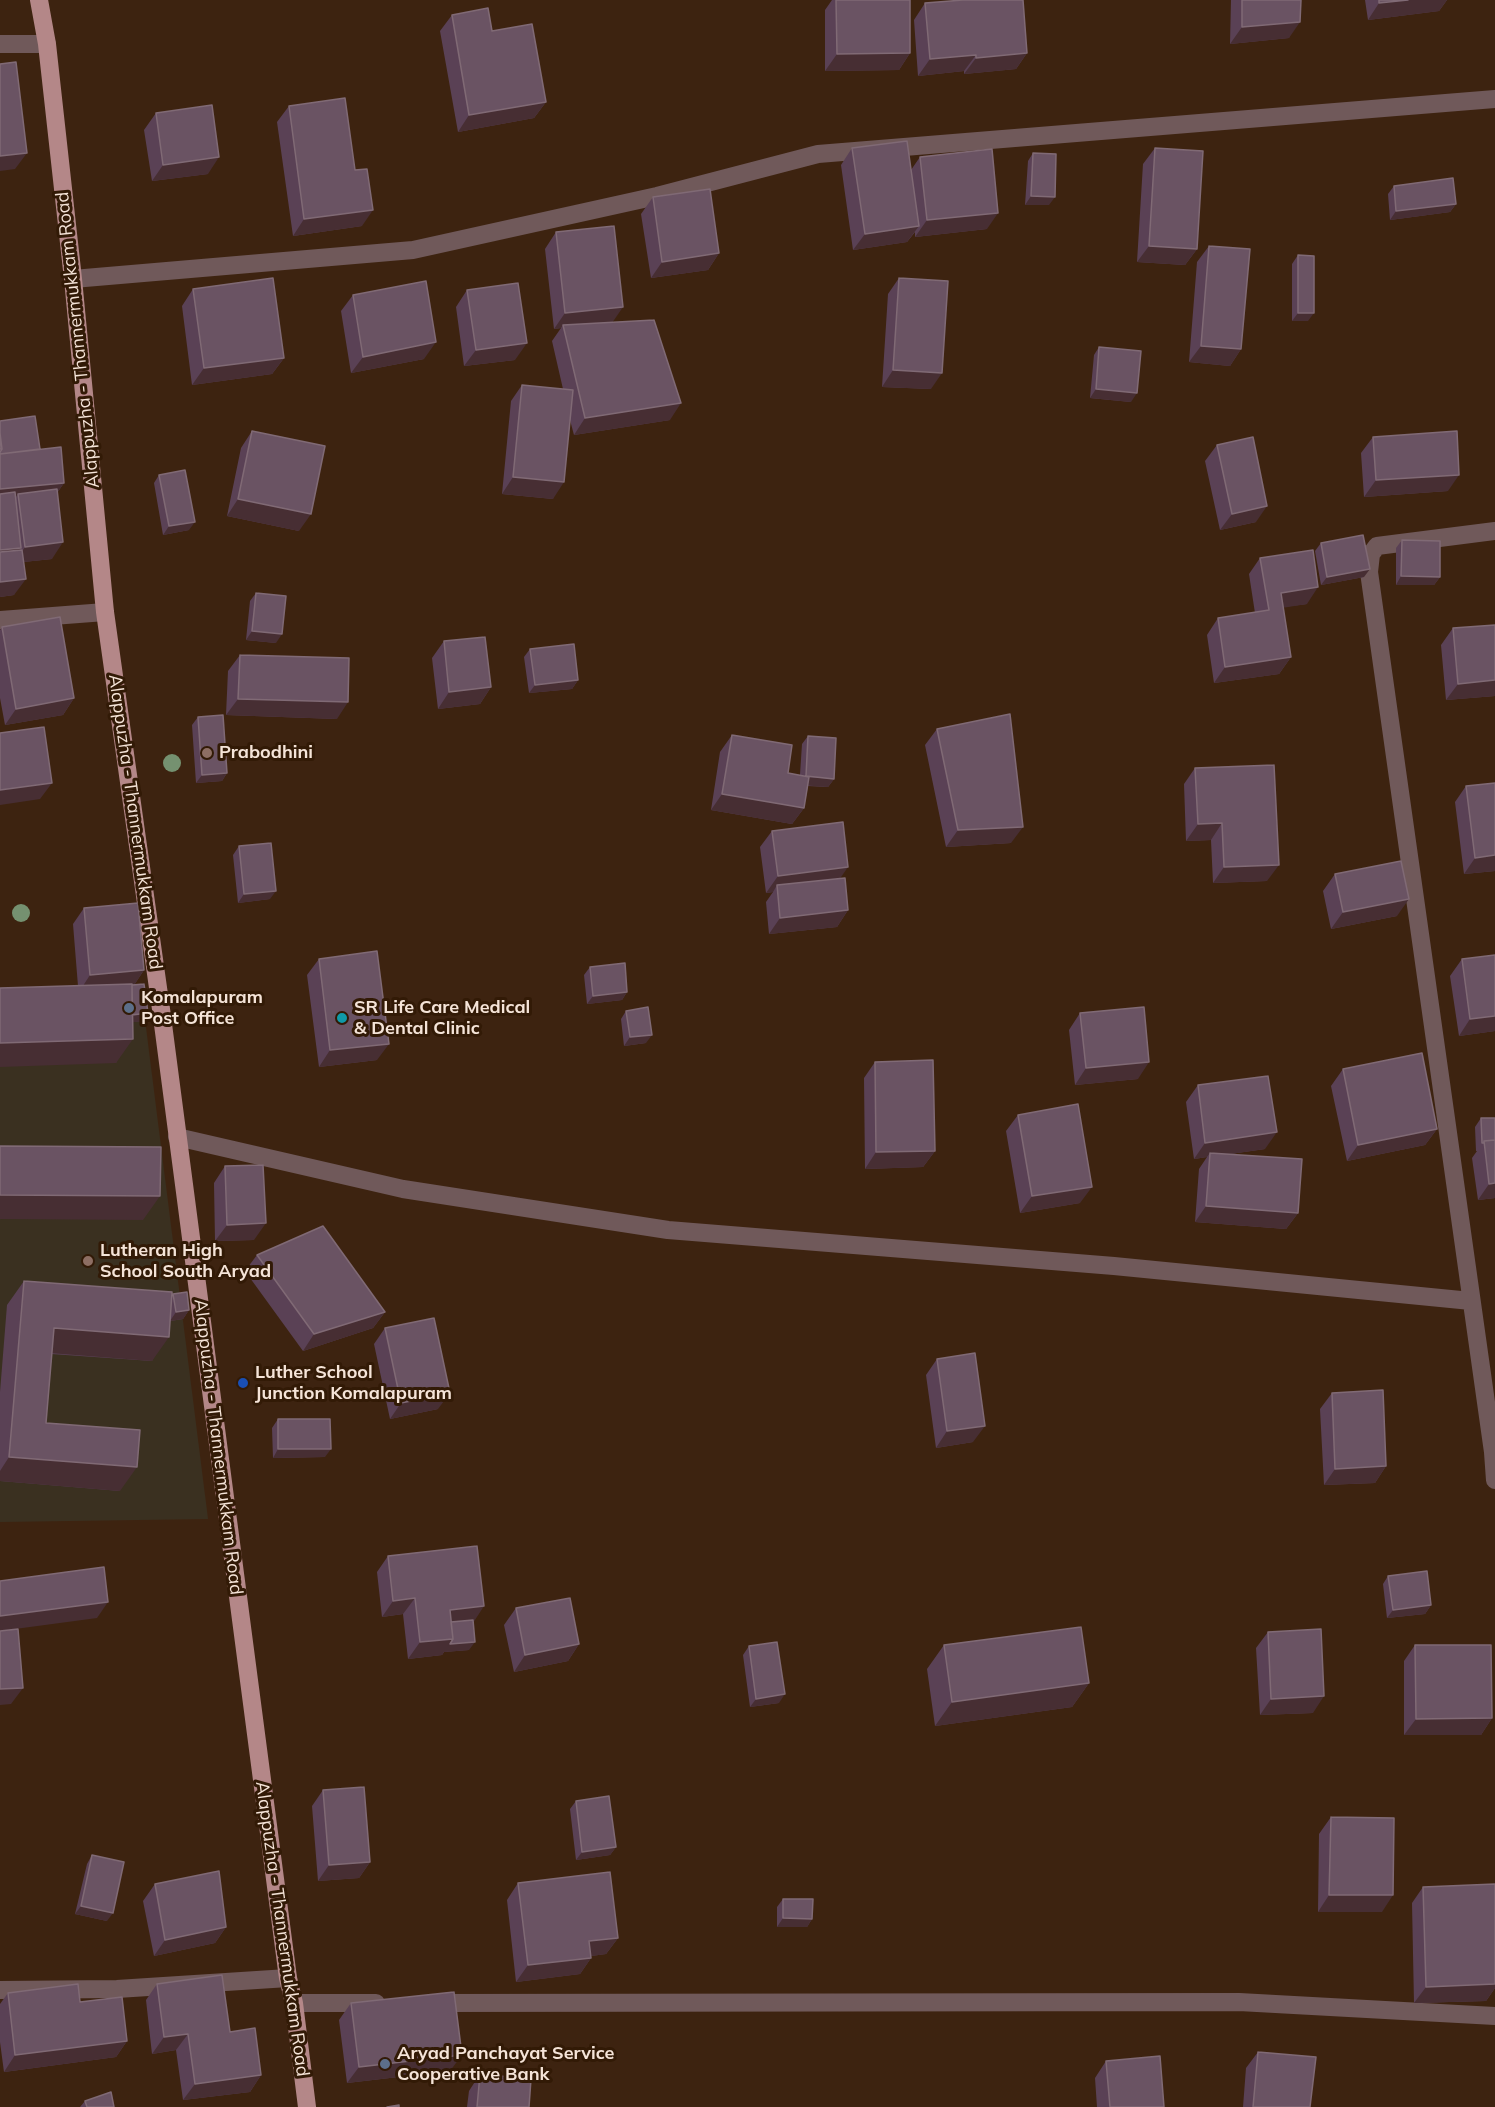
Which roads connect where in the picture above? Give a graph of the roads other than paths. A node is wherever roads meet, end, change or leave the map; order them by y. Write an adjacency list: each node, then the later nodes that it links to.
1 (39, 0): 3 (main road, Alappuzha - Thannermukkam Road)
2 (0, 44): 3 (street)
3 (47, 44): 5 (main road, Alappuzha - Thannermukkam Road)
4 (1495, 99): 5 (street)
5 (74, 279): 7 (main road, Alappuzha - Thannermukkam Road)
6 (1495, 531): 10 (street)
7 (105, 612): 8 (street); 9 (main road, Alappuzha - Thannermukkam Road)
8 (0, 621)
9 (177, 1137): 10 (street); 12 (main road, Alappuzha - Thannermukkam Road)
10 (1471, 1301): 11 (street)
11 (1495, 1480)
12 (288, 1978): 13 (street); 14 (main road, Alappuzha - Thannermukkam Road)
13 (0, 1990)
14 (294, 2003): 15 (street); 18 (main road, Alappuzha - Thannermukkam Road)
15 (389, 2003)
16 (412, 2003): 17 (street)
17 (1495, 2016)
18 (307, 2107)

